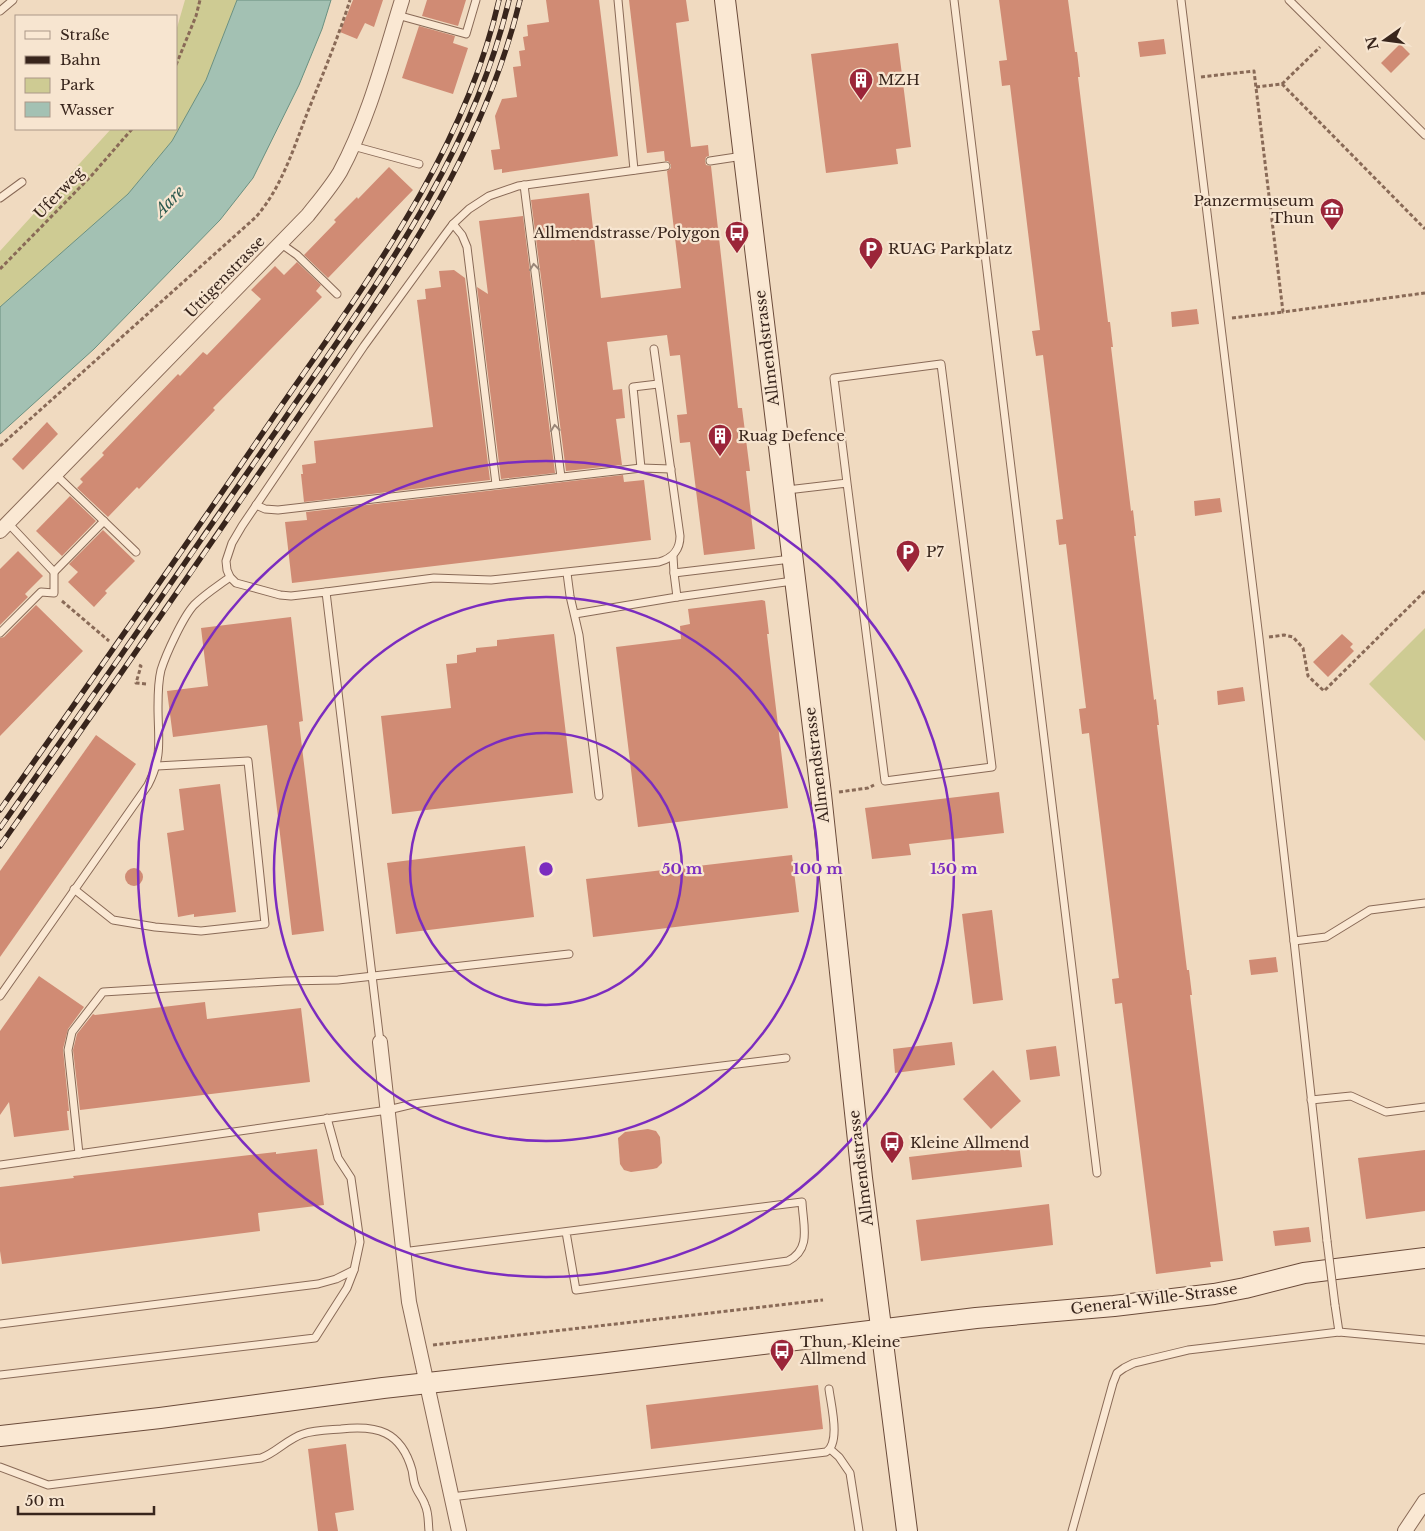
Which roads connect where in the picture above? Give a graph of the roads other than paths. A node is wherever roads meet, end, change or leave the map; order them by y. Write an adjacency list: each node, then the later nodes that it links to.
1 (14, 0): 9 (lane)
2 (402, 0): 10 (street, Uttigenstrasse)
3 (476, 0): 10 (lane)
4 (618, 0): 17 (lane)
5 (725, 0): 13 (main road, Allmendstrasse)
6 (954, 0): 64 (lane)
7 (1181, 0): 52 (lane)
8 (1289, 0): 11 (lane)
9 (0, 11)
10 (398, 15): 12 (street, Uttigenstrasse)
11 (1425, 135)
12 (353, 146): 15 (lane); 22 (street, Uttigenstrasse)
13 (744, 156): 14 (lane); 32 (main road, Allmendstrasse)
14 (710, 161)
15 (419, 164)
16 (666, 166): 17 (lane)
17 (634, 170): 19 (lane)
18 (22, 182): 20 (lane)
19 (524, 185): 21 (lane); 29 (lane, one-way to 19)
20 (0, 198)
21 (453, 224): 31 (lane); 33 (lane)
22 (280, 243): 23 (lane); 28 (street, Uttigenstrasse)
23 (337, 294)
24 (654, 349): 25 (lane)
25 (658, 384): 26 (lane); 27 (lane)
26 (641, 468): 27 (lane); 29 (lane)
27 (671, 469): 37 (lane)
28 (55, 474): 34 (lane); 35 (street, Uttigenstrasse)
29 (561, 476): 31 (lane)
30 (847, 483): 30 (lane); 32 (lane)
31 (496, 484): 33 (lane)
32 (784, 490): 38 (main road, Allmendstrasse)
33 (256, 505): 42 (lane)
34 (104, 521): 36 (lane); 39 (lane)
35 (4, 527): 39 (lane)
36 (136, 552)
37 (673, 556): 40 (lane); 41 (lane)
38 (793, 559): 41 (lane); 43 (main road, Allmendstrasse)
39 (54, 572): 47 (lane)
40 (567, 573): 44 (lane); 46 (lane)
41 (674, 573): 45 (lane)
42 (230, 577): 44 (lane); 48 (lane)
43 (795, 580): 45 (lane); 70 (main road, Allmendstrasse)
44 (326, 592): 54 (lane)
45 (677, 597): 46 (lane)
46 (575, 614): 49 (lane)
47 (0, 633)
48 (156, 766): 50 (lane); 50 (lane)
49 (599, 796)
50 (74, 890): 55 (lane)
51 (1425, 903): 52 (lane)
52 (1294, 941): 58 (lane)
53 (568, 954): 54 (lane)
54 (373, 977): 56 (lane); 62 (lane)
55 (0, 996)
56 (380, 1042): 60 (street)
57 (786, 1058): 60 (lane)
58 (1311, 1100): 59 (lane); 71 (lane, bridge)
59 (1425, 1107)
60 (388, 1110): 61 (lane); 66 (street)
61 (327, 1118): 62 (lane); 68 (lane)
62 (79, 1154): 63 (lane)
63 (0, 1165)
64 (1097, 1173)
65 (566, 1232): 65 (lane); 66 (lane)
66 (402, 1252): 74 (street)
67 (1425, 1258): 70 (main road, General-Wille-Strasse)
68 (354, 1270): 69 (lane); 73 (lane)
69 (0, 1324)
70 (881, 1330): 74 (main road, General-Wille-Strasse); 84 (main road, Allmendstrasse)
71 (1339, 1332): 72 (lane); 85 (lane)
72 (1425, 1340)
73 (0, 1375)
74 (427, 1382): 76 (main road, General-Wille-Strasse); 79 (street)
75 (829, 1389): 77 (lane)
76 (0, 1436)
77 (830, 1449): 79 (lane); 83 (lane)
78 (0, 1466): 81 (lane)
79 (450, 1497): 82 (street)
80 (1425, 1501): 86 (street)
81 (429, 1531)
82 (459, 1531)
83 (859, 1531)
84 (907, 1531)
85 (1072, 1531)
86 (1405, 1531)

